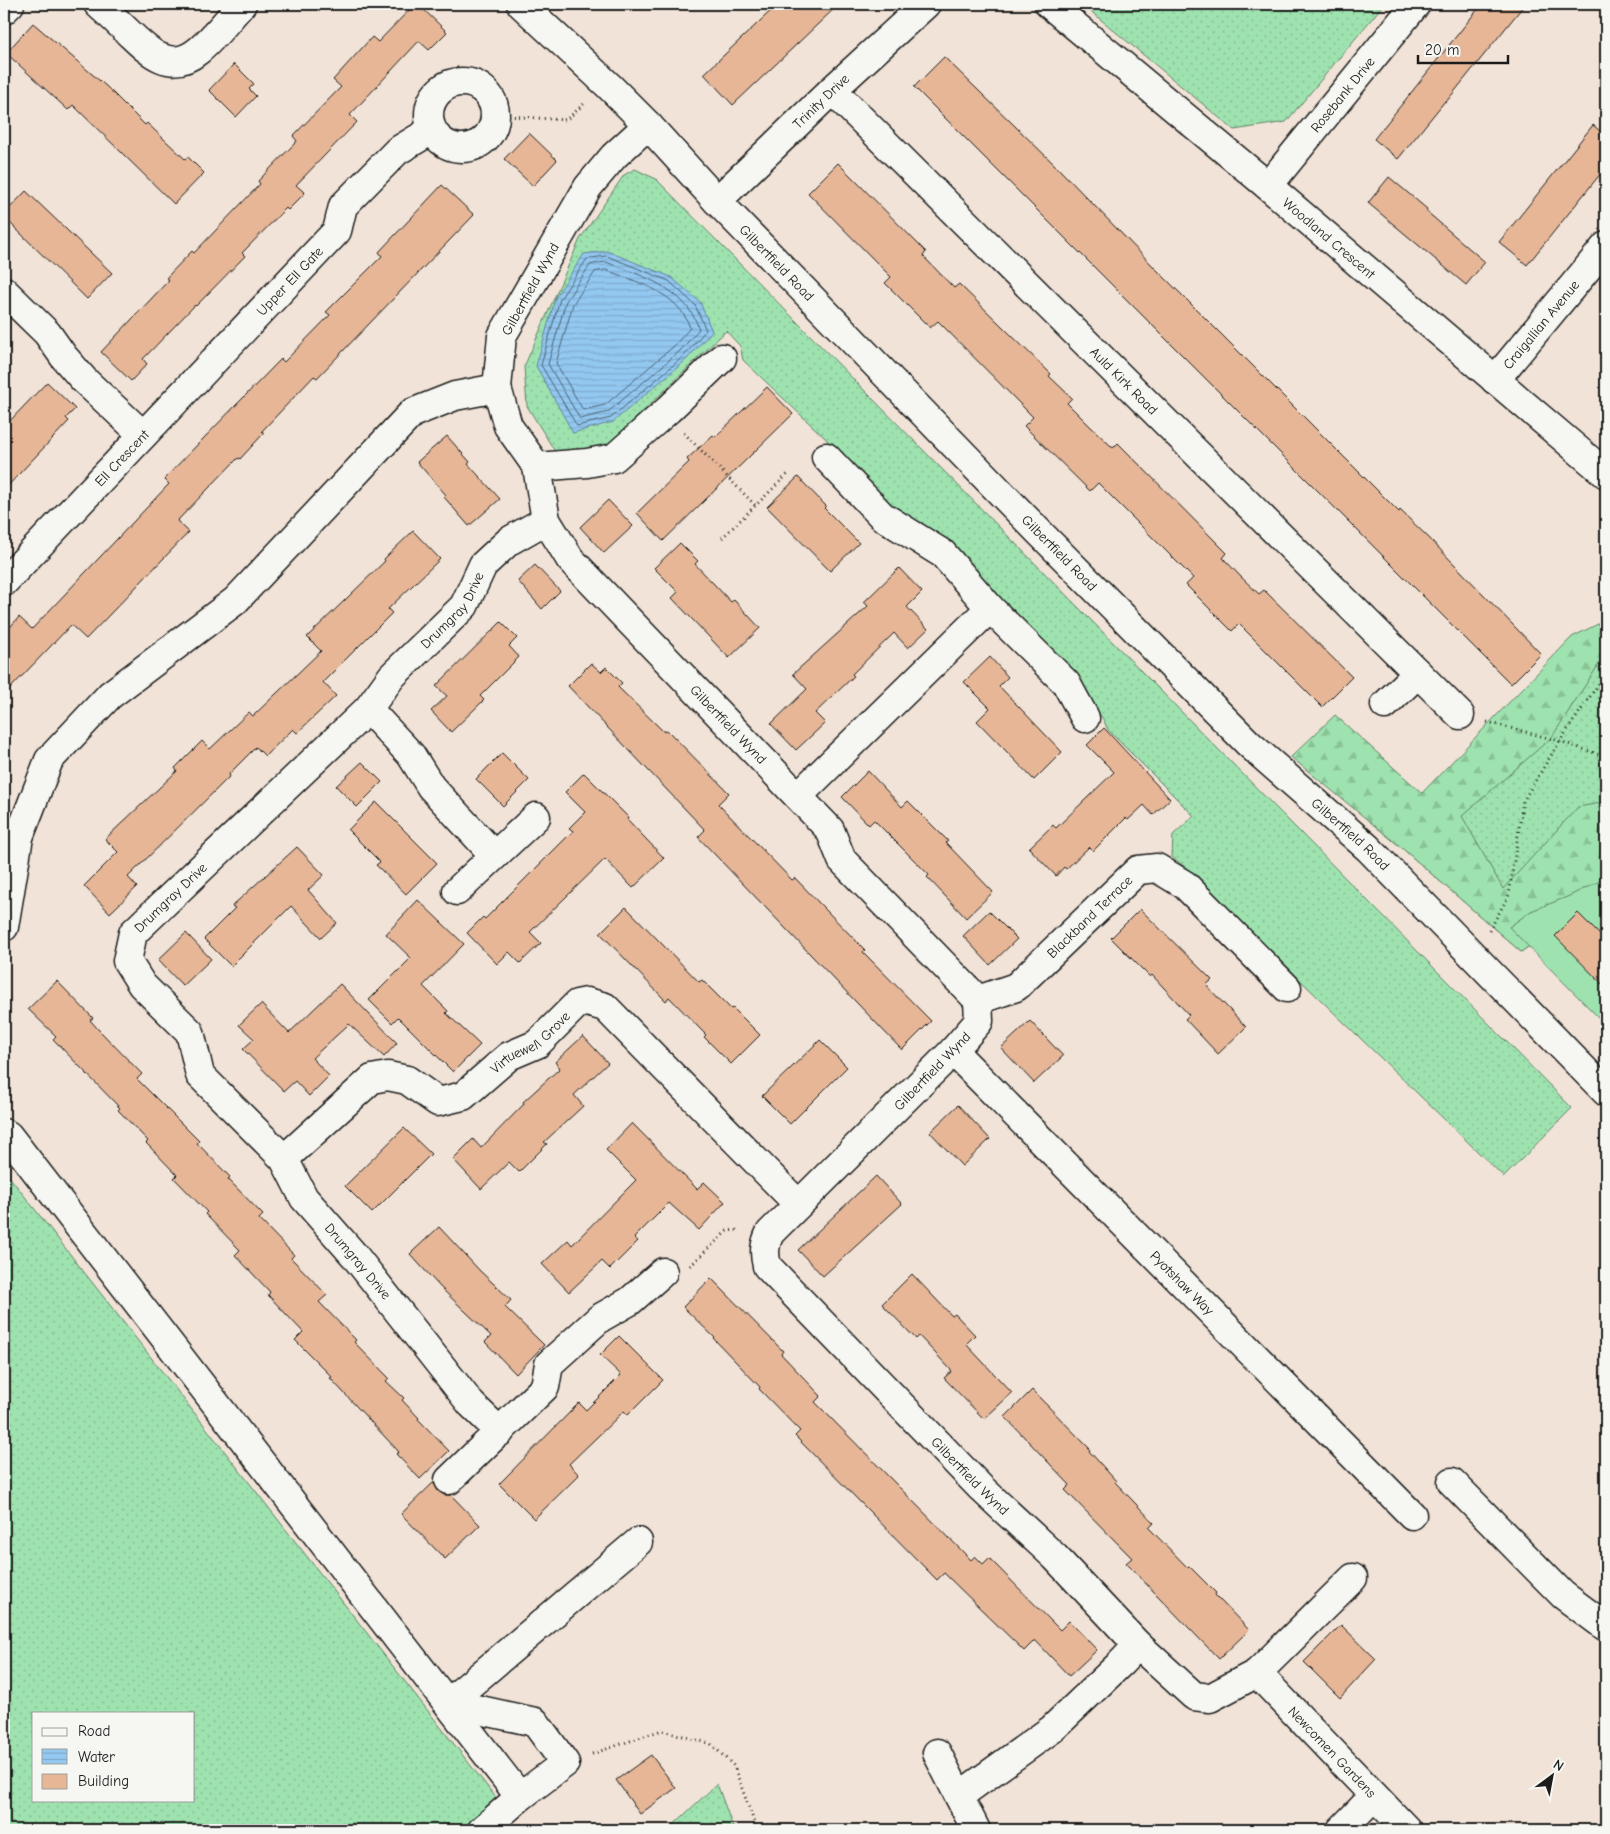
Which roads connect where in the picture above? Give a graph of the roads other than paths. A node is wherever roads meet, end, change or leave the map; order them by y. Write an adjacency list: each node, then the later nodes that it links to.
1 (10, 4): 8 (street)
2 (98, 4): 3 (street)
3 (242, 4)
4 (521, 4): 10 (street, Gilbertfield Road)
5 (926, 4): 9 (street, Trinity Drive)
6 (1049, 4): 12 (street, Woodland Crescent)
7 (1416, 4): 12 (street, Rosebank Drive)
8 (4, 10)
9 (832, 90): 13 (street, Trinity Drive); 26 (street, Auld Kirk Road)
10 (648, 125): 13 (street, Gilbertfield Road); 18 (street, Gilbertfield Wynd)
11 (432, 130): 11 (street); 19 (street, Upper Ell Gate)
12 (1268, 186): 17 (street, Woodland Crescent)
13 (717, 201): 39 (street, Gilbertfield Road)
14 (1606, 246): 17 (street, Craigallian Avenue)
15 (4, 291): 19 (street, Ell Crescent)
16 (722, 358): 21 (street)
17 (1496, 380): 22 (street, Woodland Crescent)
18 (497, 388): 21 (street, Gilbertfield Wynd); 35 (street)
19 (143, 436): 24 (street, Ell Crescent)
20 (826, 457): 25 (street)
21 (536, 466): 23 (street, Gilbertfield Wynd)
22 (1606, 474)
23 (546, 520): 28 (street, Drumgray Drive); 31 (street, Gilbertfield Wynd)
24 (4, 582)
25 (990, 608): 30 (street); 31 (street)
26 (1418, 673): 27 (street); 29 (street, Auld Kirk Road)
27 (1385, 705)
28 (368, 709): 33 (street); 41 (street, Drumgray Drive)
29 (1460, 715)
30 (1085, 718)
31 (798, 796): 37 (street, Gilbertfield Wynd)
32 (536, 817): 33 (street)
33 (494, 855): 34 (street)
34 (458, 890)
35 (4, 927)
36 (1287, 988): 37 (street, Blackband Terrace)
37 (978, 1000): 38 (street, Gilbertfield Wynd)
38 (953, 1051): 42 (street, Gilbertfield Wynd); 47 (street, Pyotshaw Way)
39 (1606, 1092)
40 (4, 1132): 53 (street)
41 (284, 1159): 42 (street, Virtuewell Grove); 44 (street, Drumgray Drive)
42 (798, 1204): 51 (street, Gilbertfield Wynd)
43 (664, 1272): 44 (street)
44 (500, 1432): 45 (street)
45 (449, 1480)
46 (1452, 1482): 50 (street)
47 (1412, 1515)
48 (638, 1542): 53 (street)
49 (1354, 1578): 52 (street, Gilbertfield Wynd)
50 (1606, 1627)
51 (1138, 1645): 52 (street, Gilbertfield Wynd); 55 (street)
52 (1257, 1673): 56 (street, Newcomen Gardens)
53 (448, 1704): 57 (street); 57 (street)
54 (937, 1753): 55 (street)
55 (959, 1796): 59 (street)
56 (1374, 1796): 60 (street); 61 (street, Newcomen Gardens)
57 (520, 1797): 58 (street)
58 (482, 1830)
59 (976, 1830)
60 (1341, 1830)
61 (1407, 1830)

